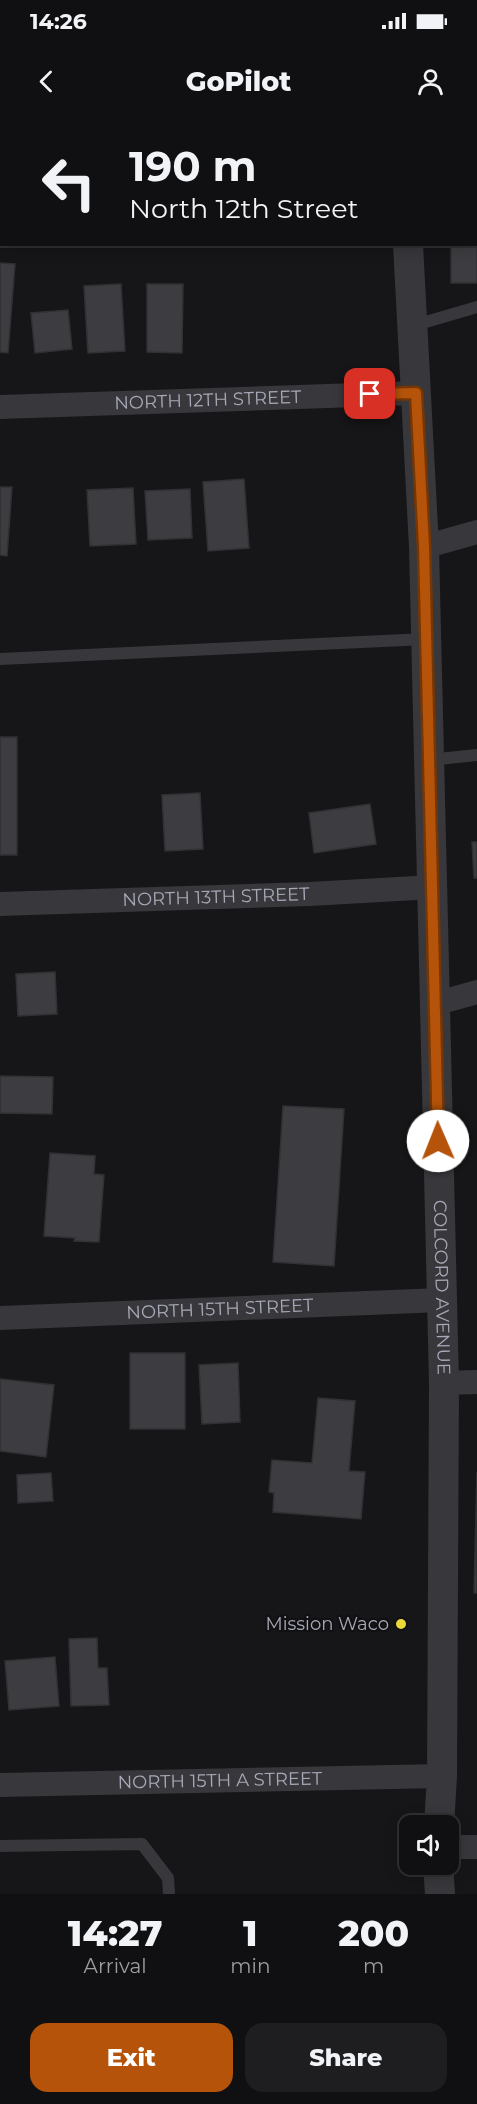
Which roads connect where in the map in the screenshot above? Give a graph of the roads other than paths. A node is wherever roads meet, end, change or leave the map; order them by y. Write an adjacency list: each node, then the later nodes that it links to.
1 (408, 246): 3 (street, COLCORD AVENUE)
2 (477, 307): 3 (lane)
3 (412, 326): 4 (street, COLCORD AVENUE)
4 (416, 393): 5 (street, NORTH 12TH STREET); 7 (street, COLCORD AVENUE)
5 (0, 407)
6 (477, 532): 7 (street)
7 (424, 546): 8 (street, COLCORD AVENUE)
8 (426, 639): 9 (lane); 11 (street, COLCORD AVENUE)
9 (0, 659)
10 (477, 754): 11 (lane)
11 (429, 760): 12 (street, COLCORD AVENUE)
12 (433, 887): 13 (street, NORTH 13TH STREET); 15 (street, COLCORD AVENUE)
13 (0, 904)
14 (477, 992): 15 (street)
15 (434, 1004): 16 (street, COLCORD AVENUE)
16 (441, 1300): 17 (street, NORTH 15TH STREET); 18 (street, COLCORD AVENUE)
17 (0, 1318)
18 (444, 1383): 19 (street); 20 (street, COLCORD AVENUE)
19 (477, 1383)
20 (442, 1776): 21 (street, NORTH 15TH A STREET); 22 (street, COLCORD AVENUE)
21 (0, 1785)
22 (440, 1815)
23 (0, 1846): 27 (lane)
24 (459, 1847): 25 (street)
25 (477, 1847)
26 (439, 1875): 28 (street)
27 (169, 1894)
28 (440, 1894)

